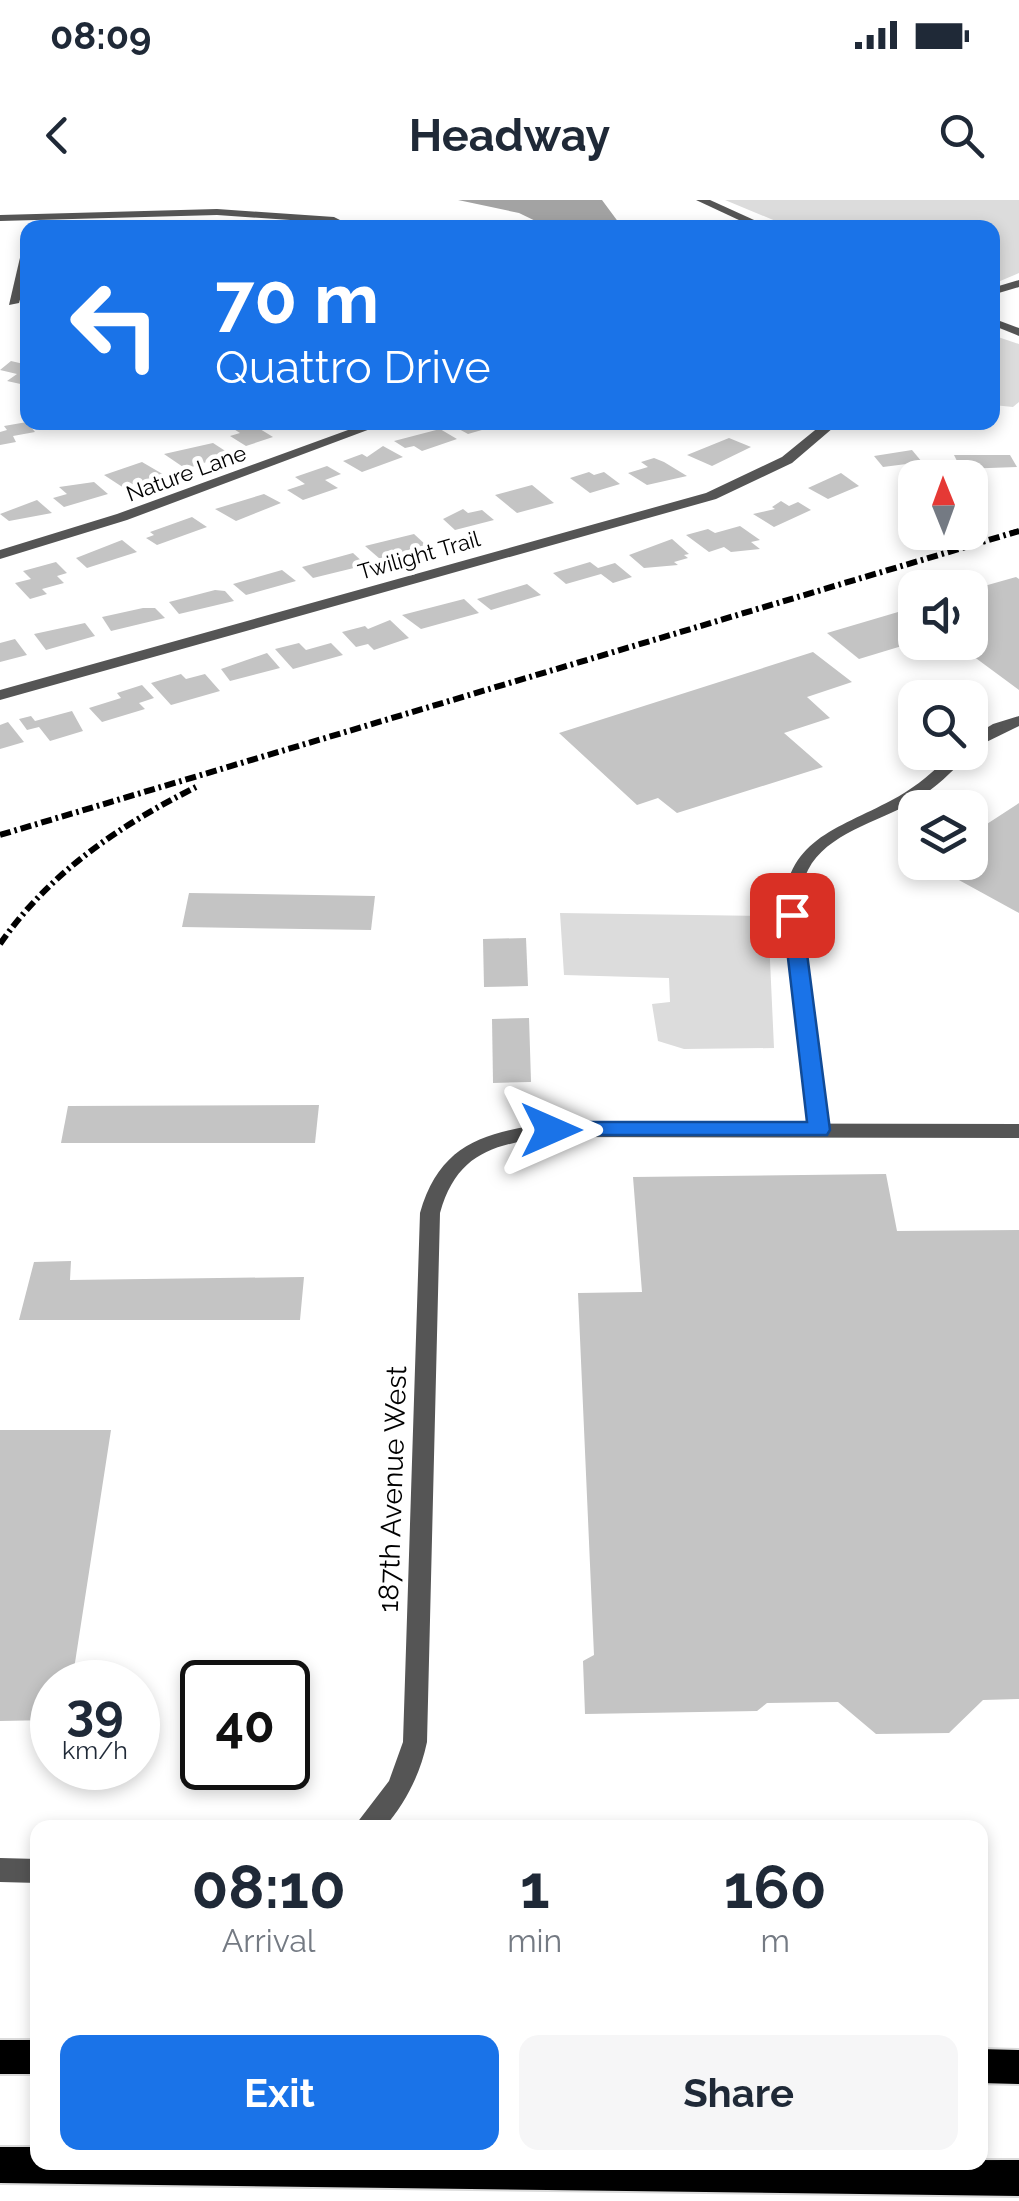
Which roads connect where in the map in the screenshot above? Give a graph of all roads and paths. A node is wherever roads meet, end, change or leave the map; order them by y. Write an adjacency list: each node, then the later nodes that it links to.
1 (701, 200): 4 (street)
2 (74, 220): 3 (street)
3 (334, 220)
4 (747, 220)
5 (20, 269): 6 (street)
6 (6, 303)
7 (361, 430): 9 (street, Nature Lane)
8 (824, 430): 10 (street, Twilight Trail)
9 (0, 554)
10 (0, 695)
11 (1019, 721): 12 (street)
12 (988, 734)
13 (946, 770): 14 (street)
14 (819, 1130): 15 (street); 16 (street, 187th Avenue West)
15 (1019, 1131)
16 (374, 1820)
17 (0, 1870): 18 (street)
18 (30, 1870)
19 (0, 2056): 20 (main road)
20 (30, 2057)
21 (0, 2165): 22 (main road)
22 (30, 2165)
23 (392, 2170): 24 (main road)
24 (1019, 2178)

